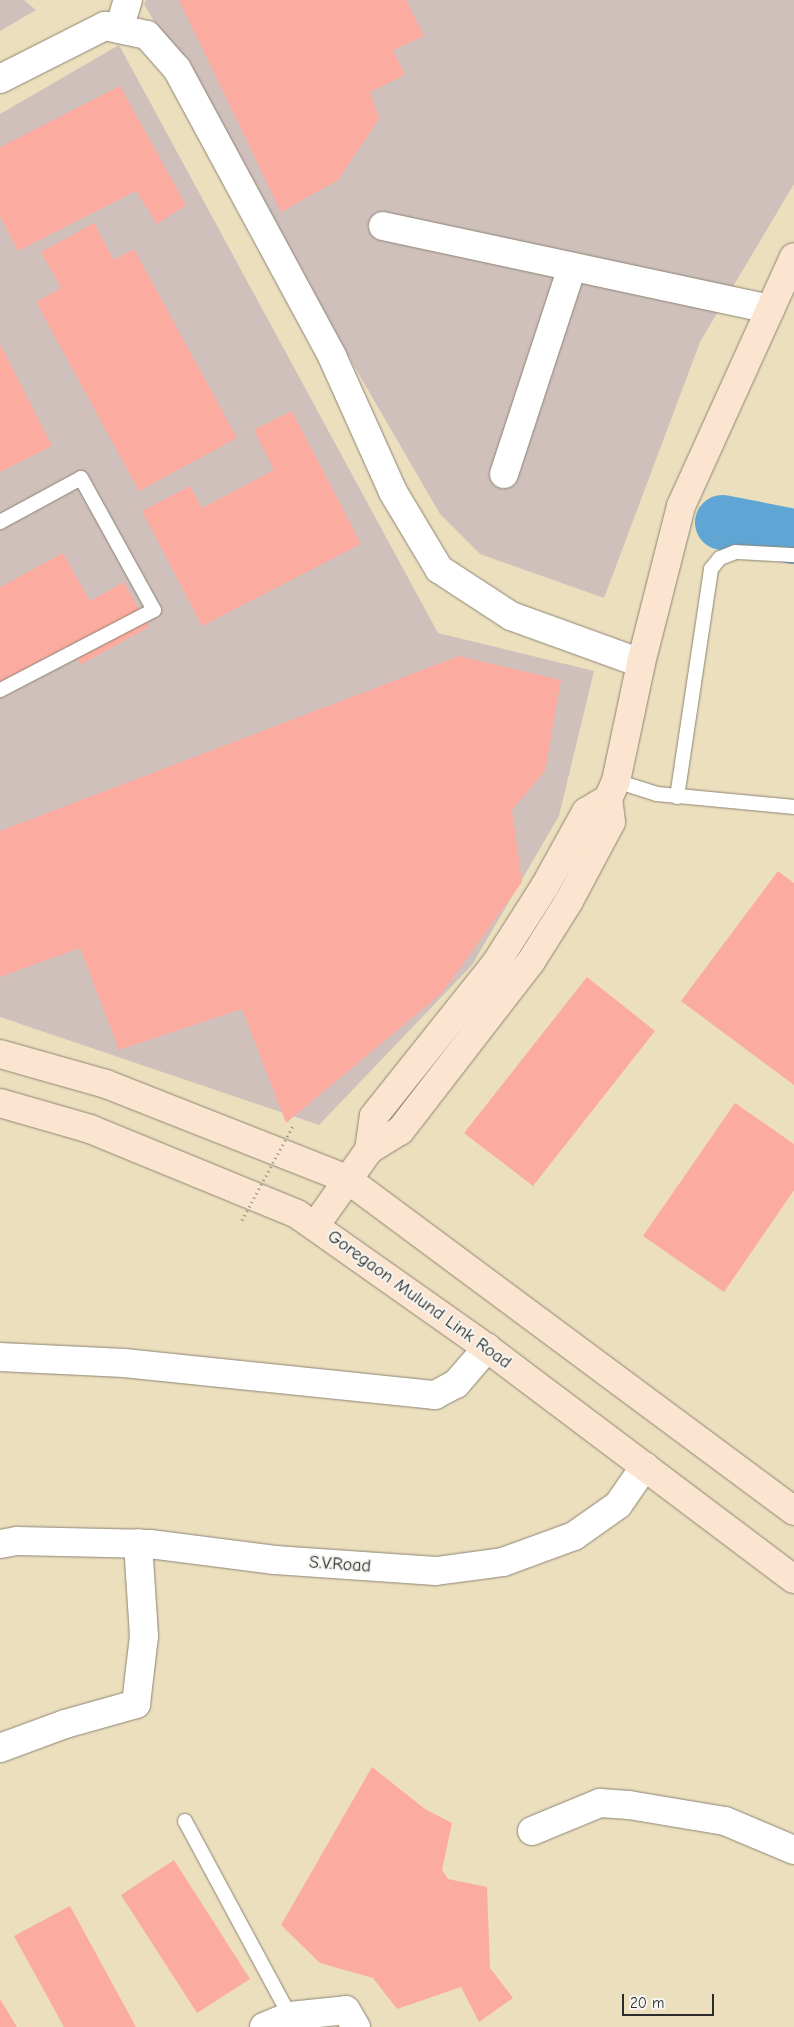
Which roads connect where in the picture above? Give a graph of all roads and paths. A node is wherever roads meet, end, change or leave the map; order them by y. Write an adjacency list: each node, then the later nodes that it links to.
1 (128, 0): 2 (street)
2 (119, 29): 3 (street); 11 (street)
3 (0, 78)
4 (383, 226): 6 (street)
5 (794, 256): 7 (main road)
6 (572, 266): 7 (street); 8 (street)
7 (770, 309): 11 (main road)
8 (504, 474)
9 (0, 522): 12 (lane)
10 (794, 555): 14 (lane)
11 (640, 663): 13 (main road)
12 (0, 690)
13 (612, 790): 14 (lane); 16 (main road); 17 (main road)
14 (677, 797): 15 (lane)
15 (794, 807)
16 (545, 886): 17 (main road); 19 (main road)
17 (569, 900): 21 (main road)
18 (0, 1054): 24 (main road)
19 (390, 1095): 21 (main road); 23 (main road)
20 (0, 1103): 26 (main road, Goregaon Mulund Link Road)
21 (414, 1114): 23 (main road)
22 (294, 1124): 25 (path, bridge)
23 (369, 1150): 24 (main road)
24 (347, 1179): 26 (main road); 30 (main road)
25 (242, 1220)
26 (315, 1226): 27 (main road, Goregaon Mulund Link Road)
27 (487, 1348): 28 (street); 29 (main road, Goregaon Mulund Link Road)
28 (0, 1357)
29 (646, 1466): 31 (street, S.V.Road); 33 (main road, Goregaon Mulund Link Road)
30 (794, 1511)
31 (138, 1543): 32 (street, S.V.Road); 34 (street)
32 (0, 1544)
33 (794, 1579)
34 (0, 1748)
35 (185, 1821): 38 (lane)
36 (532, 1832): 37 (street)
37 (794, 1850)
38 (290, 2016): 39 (street); 40 (street)
39 (264, 2027)
40 (356, 2027)

